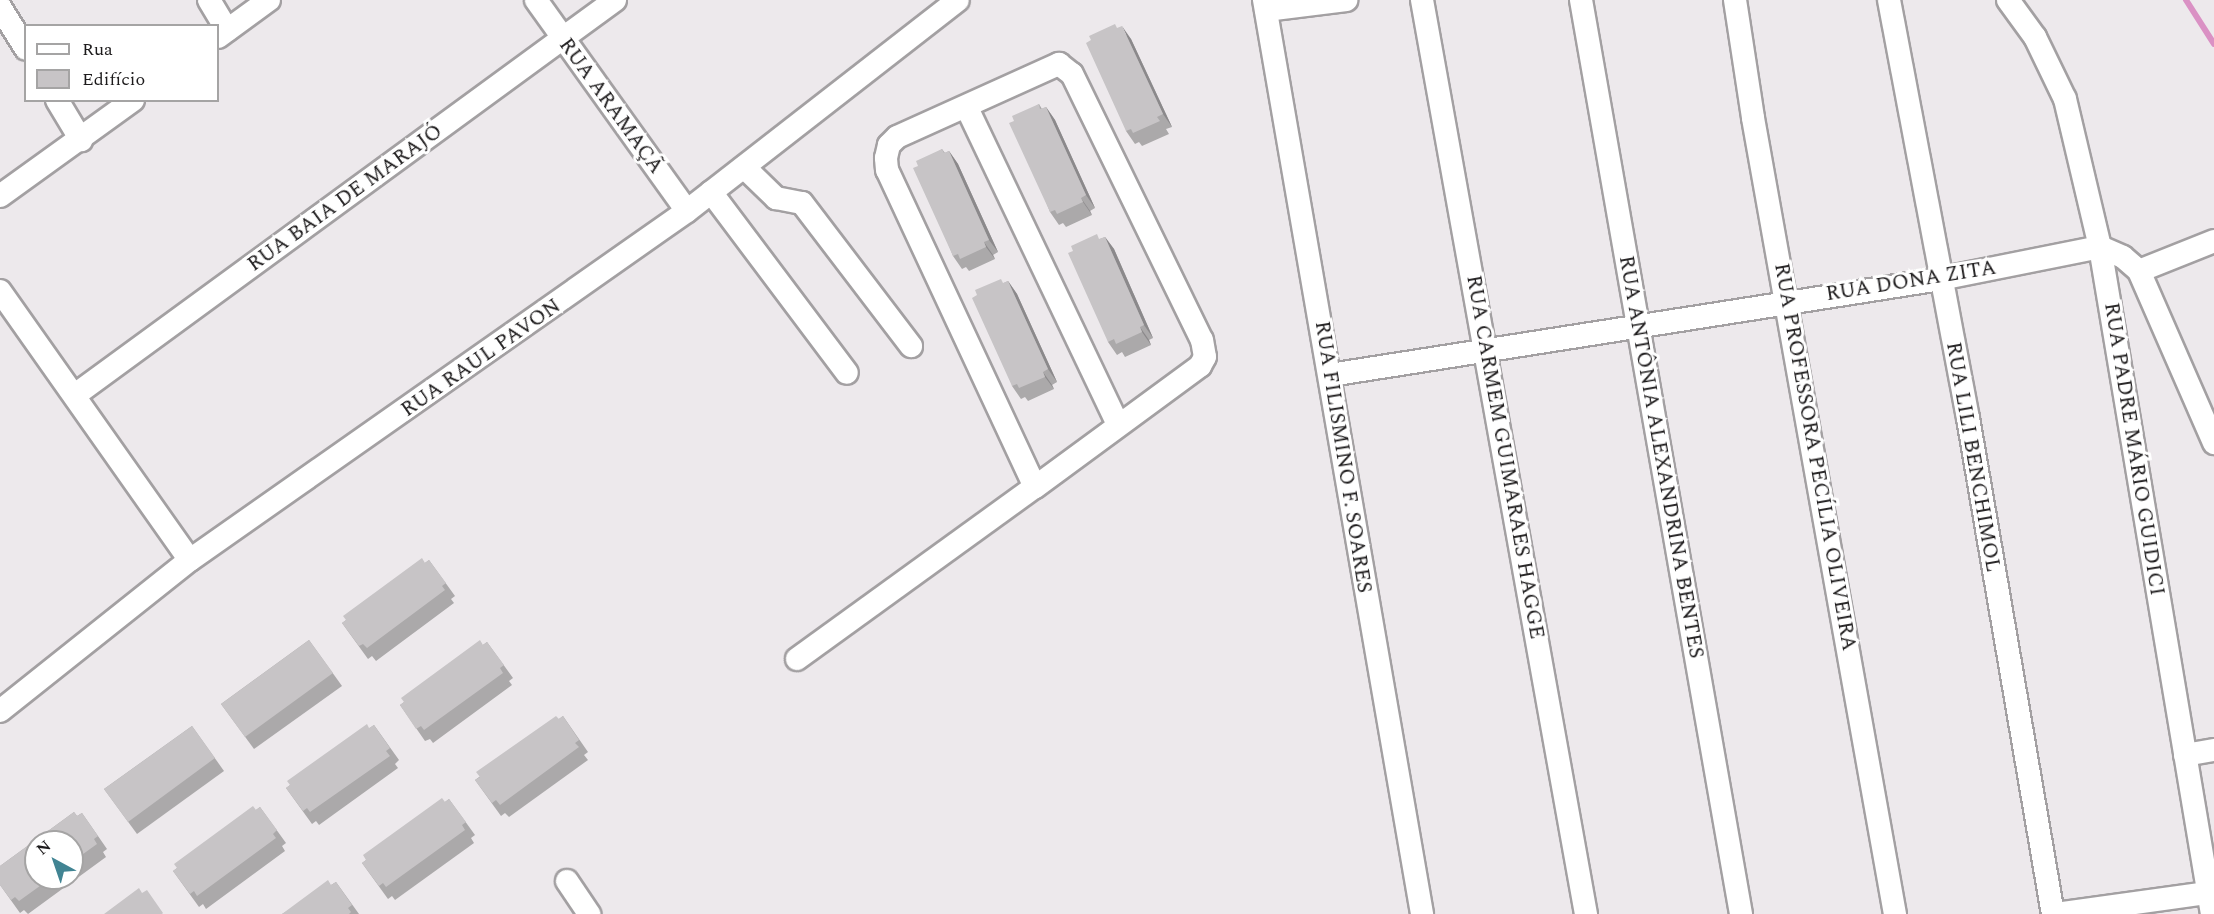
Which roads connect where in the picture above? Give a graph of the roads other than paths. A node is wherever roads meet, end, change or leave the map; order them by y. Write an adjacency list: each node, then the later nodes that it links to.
1 (209, 0): 14 (street)
2 (269, 0): 15 (street)
3 (536, 0): 16 (street, RUA ARAMAÇÃ)
4 (615, 0): 16 (street, RUA BAIA DE MARAJÓ)
5 (958, 0): 22 (street, RUA RAUL PAVON)
6 (1346, 0): 12 (street)
7 (1422, 0): 34 (street, RUA CARMEM GUIMARAES HAGGE)
8 (1581, 0): 32 (street, RUA ANTÔNIA ALEXANDRINA BENTES)
9 (1735, 0): 31 (street, RUA PROFESSORA PECÍLIA OLIVEIRA)
10 (1889, 0): 29 (street, RUA LILI BENCHIMOL)
11 (2008, 0): 27 (street, RUA PADRE MÁRIO GUIDICI)
12 (1265, 5): 36 (street, RUA FILISMINO F. SOARES)
13 (0, 7): 17 (street)
14 (218, 24)
15 (222, 34)
16 (563, 38): 25 (street, RUA ARAMAÇÃ); 37 (street, RUA BAIA DE MARAJÓ)
17 (24, 46)
18 (58, 102): 21 (street)
19 (131, 102): 21 (street)
20 (967, 108): 38 (street); 38 (street); 40 (street)
21 (81, 140): 24 (street)
22 (744, 167): 23 (street, RUA RAUL PAVON); 33 (street)
23 (711, 192): 25 (street, RUA RAUL PAVON); 35 (street)
24 (0, 196)
25 (687, 211): 41 (street, RUA RAUL PAVON)
26 (2214, 241): 28 (street)
27 (2100, 247): 28 (street); 29 (street, RUA DONA ZITA); 45 (street, RUA PADRE MÁRIO GUIDICI)
28 (2139, 271): 39 (street)
29 (1940, 279): 31 (street, RUA DONA ZITA); 53 (street, RUA LILI BENCHIMOL)
30 (0, 291): 37 (street)
31 (1788, 300): 32 (street, RUA DONA ZITA); 52 (street, RUA PROFESSORA PECÍLIA OLIVEIRA)
32 (1638, 326): 34 (street, RUA DONA ZITA); 51 (street, RUA ANTÔNIA ALEXANDRINA BENTES)
33 (911, 346)
34 (1488, 352): 36 (street, RUA DONA ZITA); 50 (street, RUA CARMEM GUIMARAES HAGGE)
35 (847, 373)
36 (1330, 375): 49 (street, RUA FILISMINO F. SOARES)
37 (75, 395): 41 (street)
38 (1118, 424): 40 (street)
39 (2214, 443)
40 (1035, 487): 42 (street)
41 (190, 560): 43 (street, RUA RAUL PAVON)
42 (797, 659)
43 (3, 703)
44 (2214, 750): 45 (street)
45 (2185, 755): 47 (street, RUA PADRE MÁRIO GUIDICI)
46 (567, 881): 48 (street)
47 (2210, 904): 53 (street)
48 (589, 914)
49 (1422, 914)
50 (1586, 914)
51 (1741, 914)
52 (1895, 914)
53 (2054, 914)

